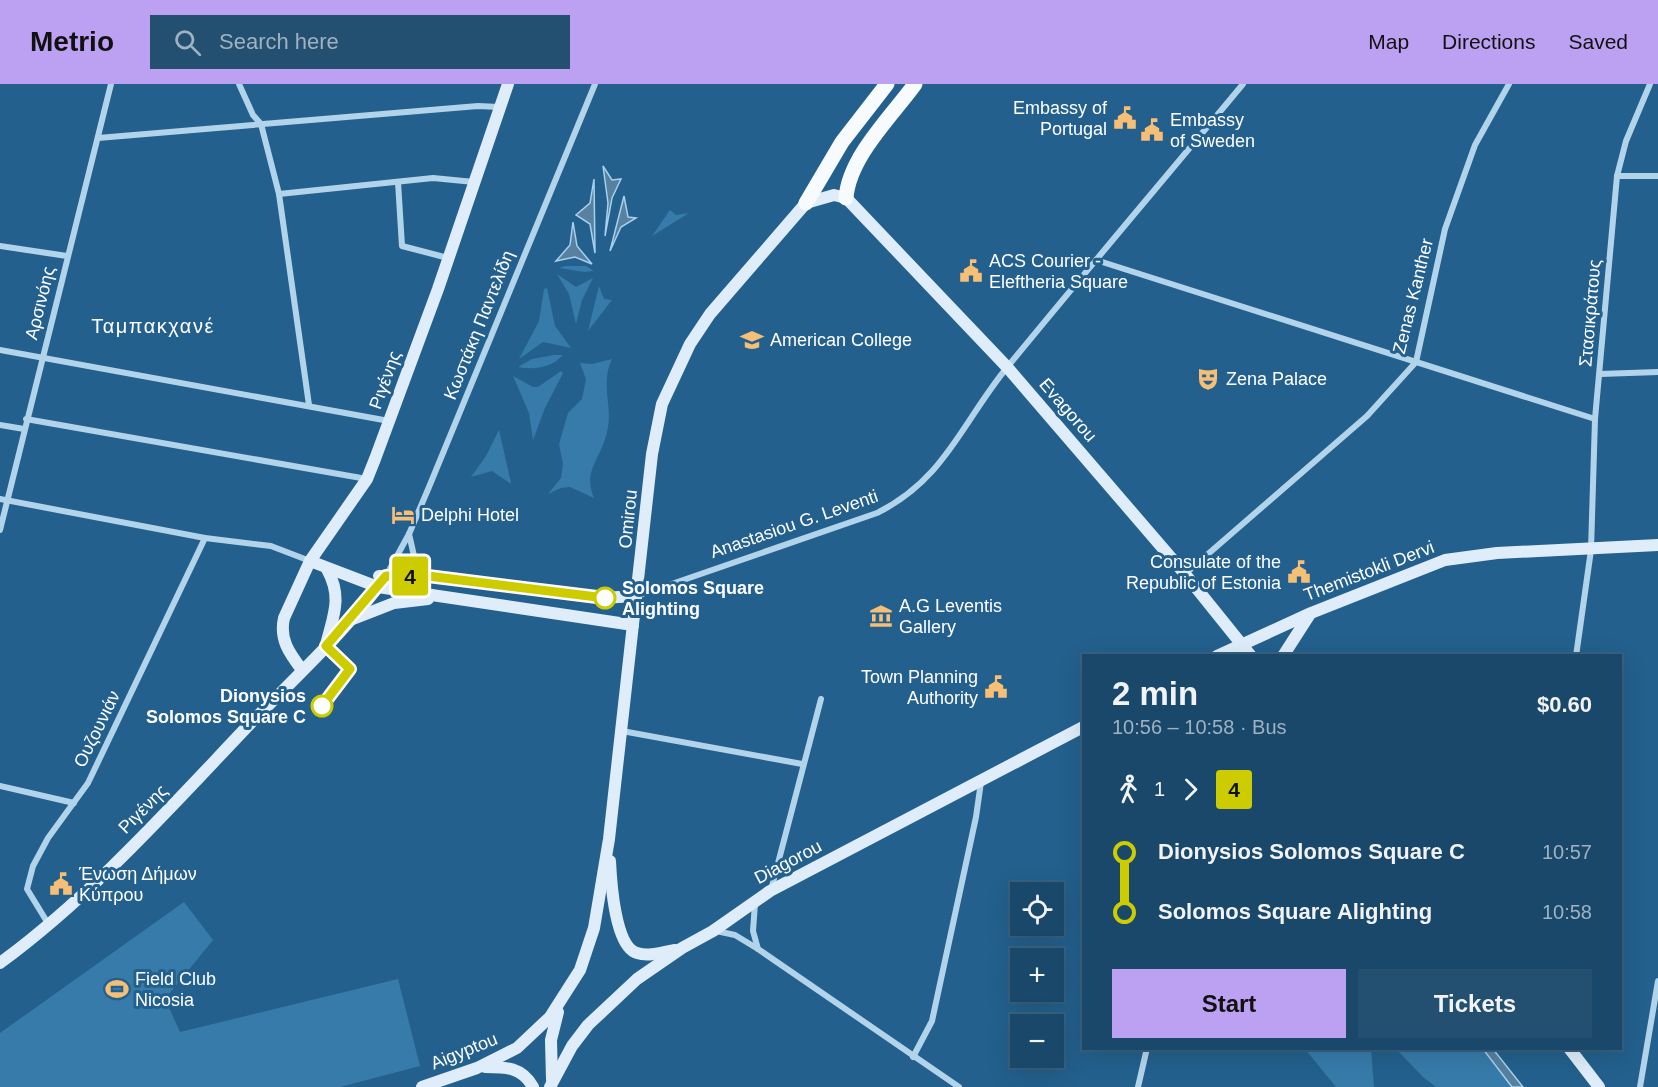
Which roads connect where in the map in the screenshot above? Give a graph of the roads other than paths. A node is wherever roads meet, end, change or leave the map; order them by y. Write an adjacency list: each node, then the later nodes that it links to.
1 (111, 84): 12 (street, Αρσινόης)
2 (239, 84): 11 (street)
3 (508, 84): 10 (street, Ριγένης)
4 (595, 84): 39 (street, Kωστάκη Παντελίδη)
5 (887, 84): 19 (main road)
6 (915, 84): 18 (main road)
7 (1243, 84): 23 (street, Anastasiou G. Leventi)
8 (1509, 84): 26 (street, Zenas Kanther)
9 (1650, 84): 13 (street, Στασικράτους)
10 (499, 107): 11 (street); 16 (street, Ριγένης)
11 (261, 123): 12 (street); 17 (street)
12 (99, 135): 21 (street, Αρσινόης)
13 (1617, 176): 14 (street); 29 (street, Στασικράτους)
14 (1658, 177)
15 (398, 182): 16 (street); 17 (street); 22 (street)
16 (474, 182): 22 (street, Ριγένης)
17 (279, 194): 30 (street)
18 (846, 198): 19 (street); 27 (street, Evagorou)
19 (806, 203): 50 (street, Omirou)
20 (0, 246): 21 (street)
21 (67, 256): 25 (street, Αρσινόης)
22 (448, 258): 33 (street, Ριγένης)
23 (1096, 260): 26 (street); 27 (street, Anastasiou G. Leventi)
24 (0, 350): 25 (street)
25 (44, 358): 30 (street); 31 (street, Αρσινόης)
26 (1416, 362): 32 (street); 45 (street, Zenas Kanther)
27 (1007, 367): 45 (street, Evagorou); 50 (street, Anastasiou G. Leventi)
28 (1658, 372): 29 (street)
29 (1600, 374): 32 (street, Στασικράτους)
30 (309, 405): 33 (street)
31 (26, 418): 35 (street, Αρσινόης); 36 (street)
32 (1595, 419): 42 (street, Στασικράτους)
33 (389, 421): 36 (street, Ριγένης)
34 (0, 425): 35 (street)
35 (24, 429): 37 (street, Αρσινόης)
36 (367, 479): 43 (street, Ριγένης)
37 (3, 500): 38 (street, Αρσινόης); 40 (street)
38 (0, 530)
39 (409, 534): 46 (street, Kωστάκη Παντελίδη); 47 (street)
40 (205, 538): 43 (street); 68 (street, Ουζουνιάν)
41 (1658, 545): 42 (street, Themistokli Dervi)
42 (1591, 550): 52 (street, Themistokli Dervi); 60 (street, Στασικράτους)
43 (310, 561): 44 (street); 61 (street, Ριγένης)
44 (327, 569): 48 (street); 56 (street)
45 (1185, 574): 55 (street, Evagorou)
46 (386, 576): 47 (street); 48 (street); 49 (street, Ριγένης)
47 (428, 576): 50 (street)
48 (354, 579): 49 (street)
49 (378, 587): 51 (street); 53 (street, Ριγένης)
50 (636, 596): 54 (street, Omirou)
51 (453, 597): 53 (street); 54 (street)
52 (1311, 613): 55 (street, Themistokli Dervi); 59 (street)
53 (351, 620): 56 (street, Ριγένης)
54 (633, 625): 64 (street, Omirou)
55 (1241, 642): 57 (street); 58 (street, Evagorou)
56 (326, 646): 61 (street, Ριγένης)
57 (1220, 654)
58 (1250, 654)
59 (1284, 654)
60 (1576, 654)
61 (302, 670): 72 (street, Ριγένης)
62 (821, 699): 65 (street)
63 (1082, 729): 66 (street, Diagorou)
64 (622, 731): 65 (street); 69 (street, Omirou)
65 (802, 764): 70 (street)
66 (981, 781): 70 (street, Diagorou); 82 (street)
67 (0, 786): 68 (street)
68 (74, 803): 72 (street, Ουζουνιάν)
69 (609, 839): 73 (street, Omirou); 75 (street)
70 (770, 891): 71 (street, Diagorou)
71 (755, 901): 74 (street, Diagorou); 76 (street)
72 (50, 925): 77 (street, Ριγένης)
73 (594, 928): 79 (street, Aigyptou)
74 (713, 931): 75 (street, Diagorou); 76 (street)
75 (682, 948): 84 (street, Diagorou)
76 (758, 949): 82 (street)
77 (0, 963)
78 (1658, 981): 90 (street)
79 (562, 1001): 83 (street, Aigyptou); 84 (street)
80 (1147, 1050): 88 (street)
81 (1571, 1050): 89 (street)
82 (913, 1057): 87 (street)
83 (477, 1068): 85 (street, Aigyptou); 86 (street)
84 (555, 1085)
85 (422, 1087)
86 (533, 1087)
87 (959, 1087)
88 (1138, 1087)
89 (1599, 1087)
90 (1640, 1087)

